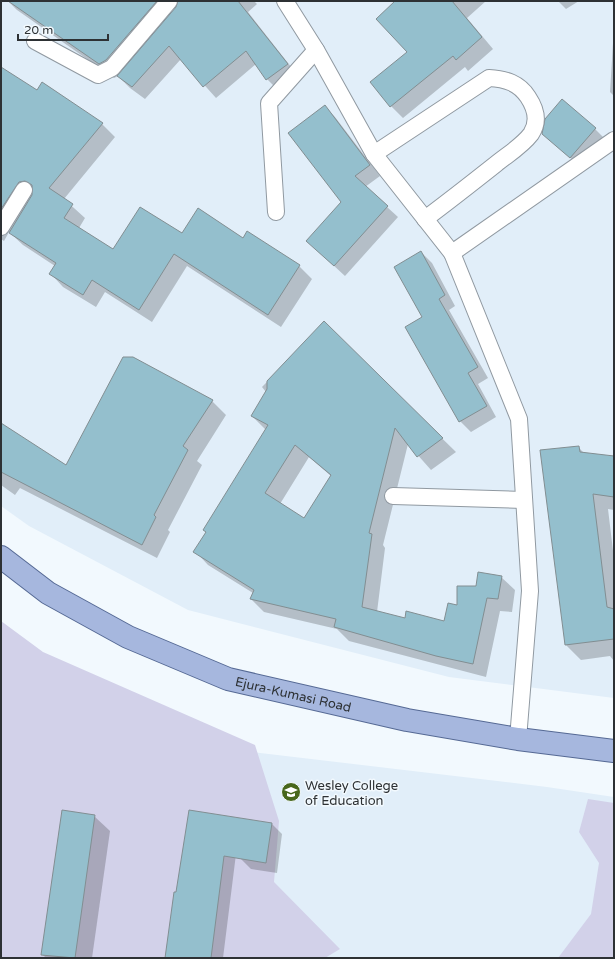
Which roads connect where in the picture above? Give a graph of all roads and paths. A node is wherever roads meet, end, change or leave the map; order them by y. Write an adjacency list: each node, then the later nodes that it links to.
1 (168, 1): 3 (lane)
2 (285, 1): 4 (lane)
3 (35, 41)
4 (316, 50): 6 (lane); 8 (lane)
5 (614, 140): 11 (lane)
6 (374, 154): 9 (lane); 9 (lane)
7 (24, 190): 10 (lane)
8 (276, 212)
9 (426, 219): 11 (lane)
10 (1, 227)
11 (452, 253): 13 (lane)
12 (393, 496): 13 (lane)
13 (523, 500): 15 (lane)
14 (1, 557): 15 (main road, Ejura-Kumasi Road)
15 (518, 739): 16 (main road, Ejura-Kumasi Road)
16 (614, 751)

